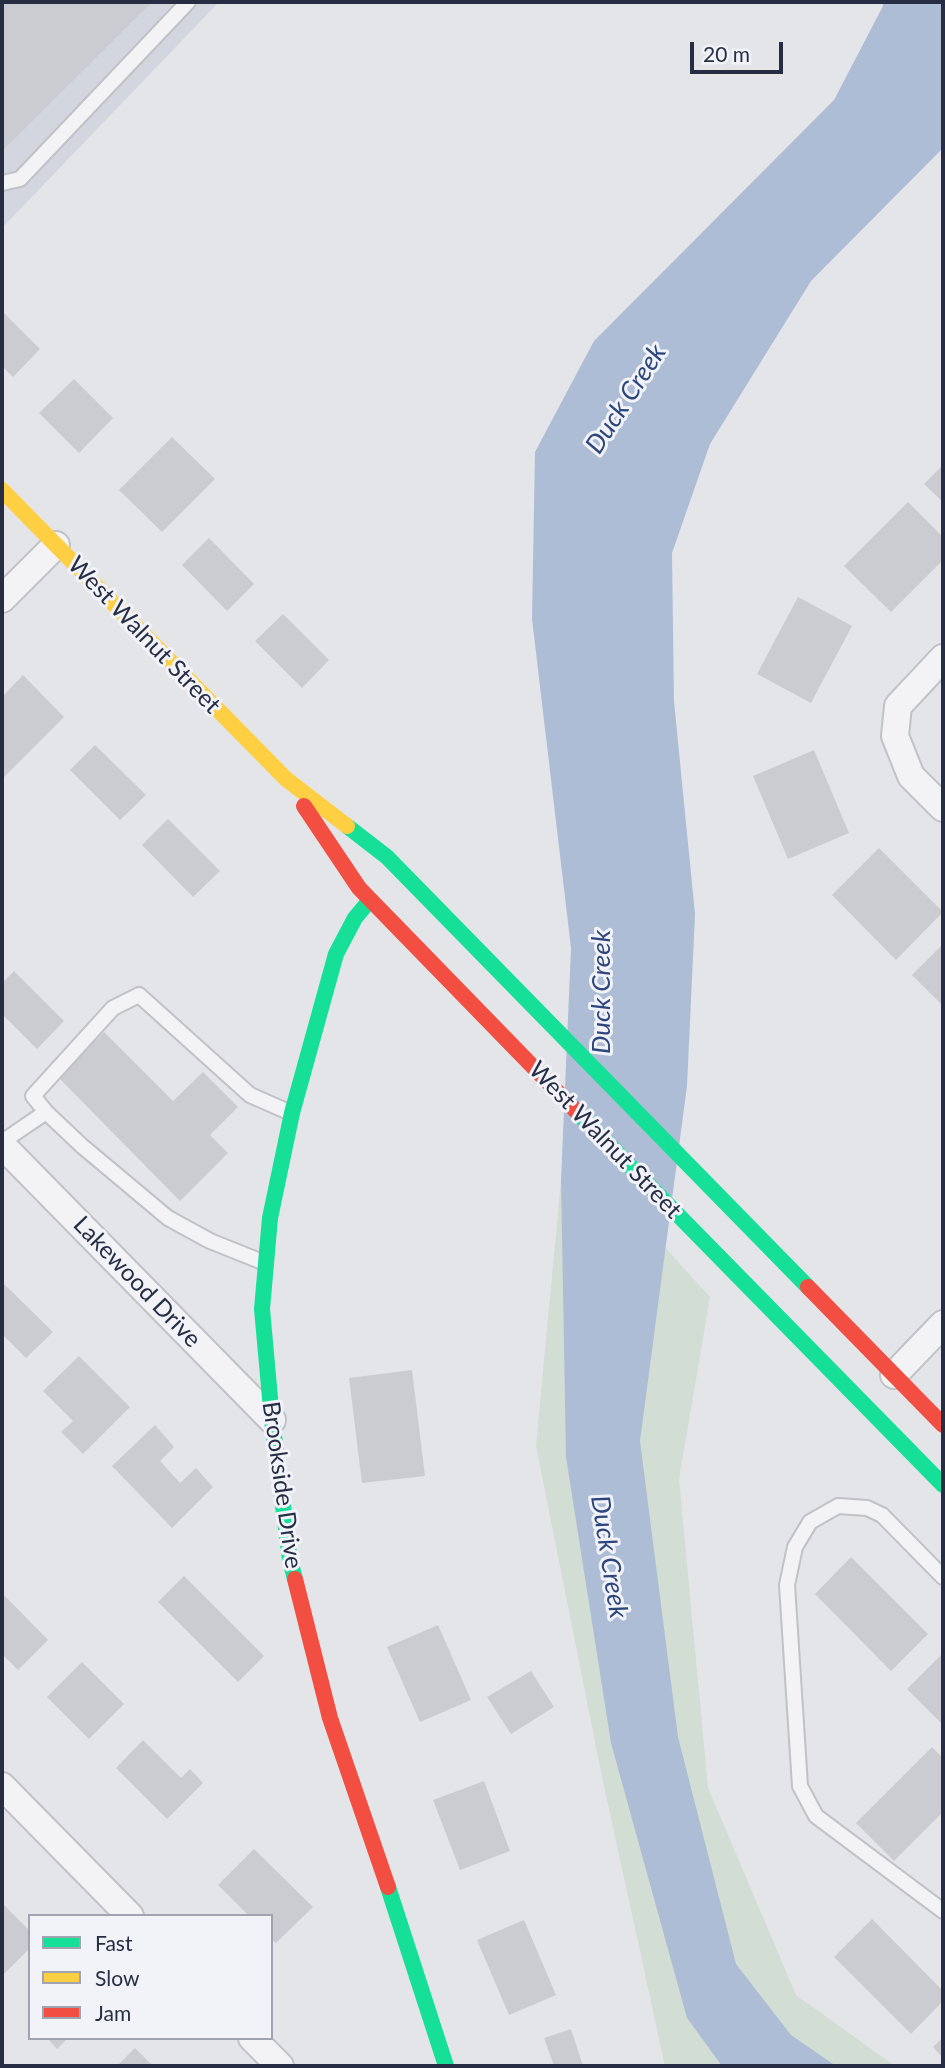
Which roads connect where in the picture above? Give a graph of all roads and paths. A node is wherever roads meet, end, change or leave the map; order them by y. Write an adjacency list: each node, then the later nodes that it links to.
1 (188, 2): 2 (lane)
2 (2, 183)
3 (2, 490): 4 (main road, West Walnut Street)
4 (56, 545): 5 (street); 7 (main road, West Walnut Street)
5 (2, 599)
6 (943, 658): 8 (street)
7 (286, 779): 9 (main road, West Walnut Street); 15 (main road, West Walnut Street)
8 (943, 808)
9 (370, 900): 11 (main road, Brookside Drive); 18 (main road, West Walnut Street)
10 (46, 1112): 11 (lane); 12 (lane); 13 (lane)
11 (292, 1113): 13 (main road, Brookside Drive)
12 (2, 1143): 16 (street, Lakewood Drive)
13 (267, 1263): 16 (main road, Brookside Drive)
14 (943, 1324): 15 (street)
15 (894, 1375): 17 (main road, West Walnut Street)
16 (272, 1420): 25 (main road, Brookside Drive)
17 (943, 1425)
18 (943, 1485)
19 (943, 1577): 21 (lane)
20 (2, 1786): 22 (street)
21 (943, 1911)
22 (128, 1914)
23 (254, 2040): 24 (street)
24 (280, 2066)
25 (446, 2066)

